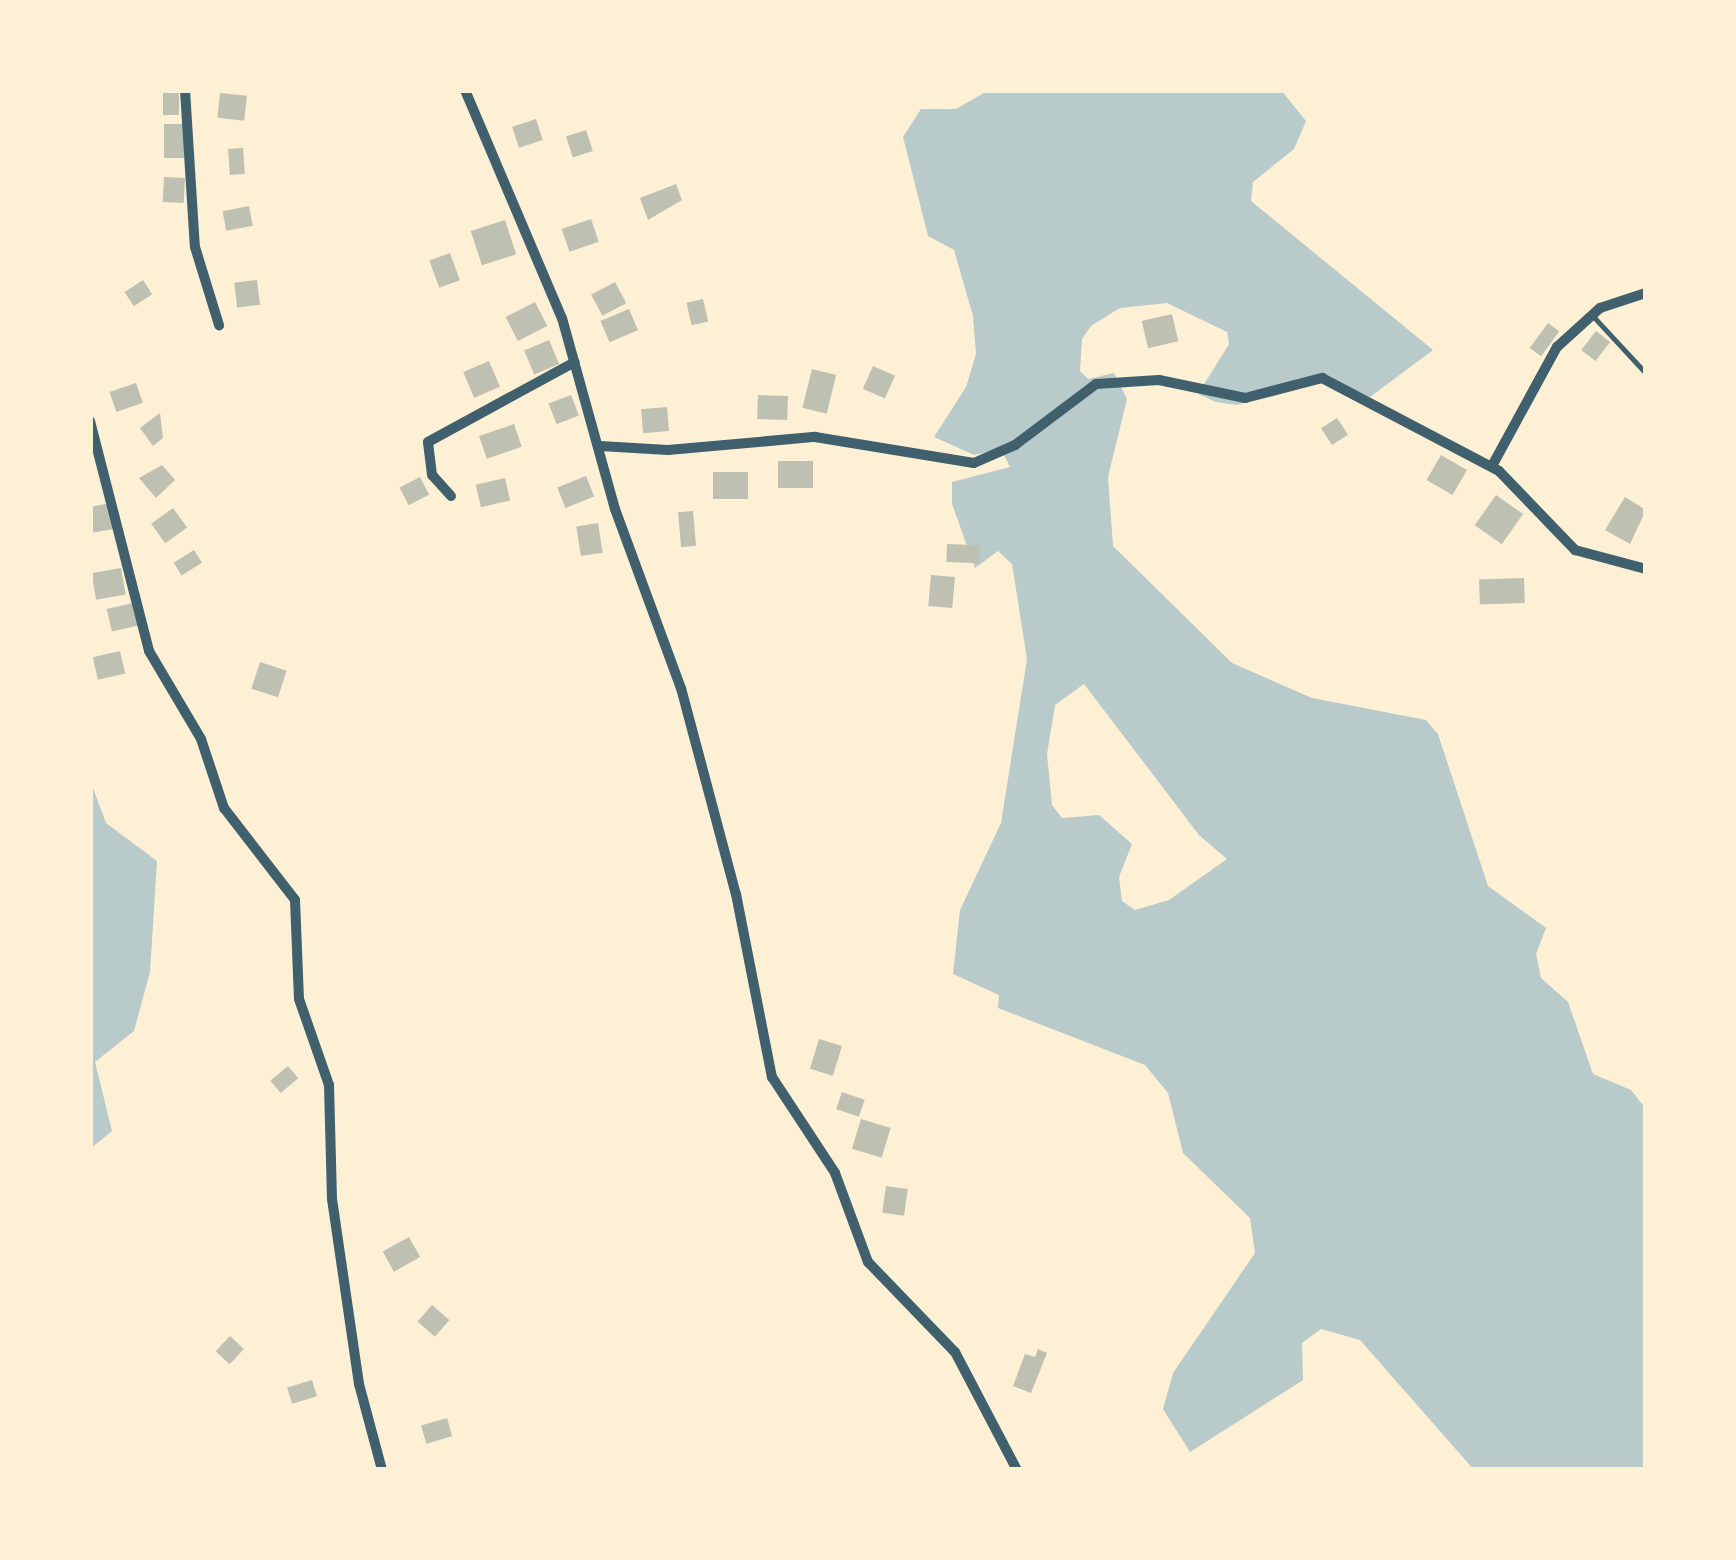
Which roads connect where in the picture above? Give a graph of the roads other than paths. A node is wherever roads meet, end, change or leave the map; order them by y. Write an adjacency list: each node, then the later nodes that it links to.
1 (184, 90): 5 (street)
2 (465, 90): 6 (street)
3 (1646, 293): 4 (street)
4 (1591, 314): 7 (lane); 10 (street)
5 (219, 325)
6 (575, 362): 9 (street); 11 (street)
7 (1646, 373)
8 (90, 421): 13 (street)
9 (600, 446): 10 (street); 14 (street)
10 (1492, 466): 12 (street)
11 (451, 496)
12 (1646, 568)
13 (382, 1470)
14 (1017, 1470)

